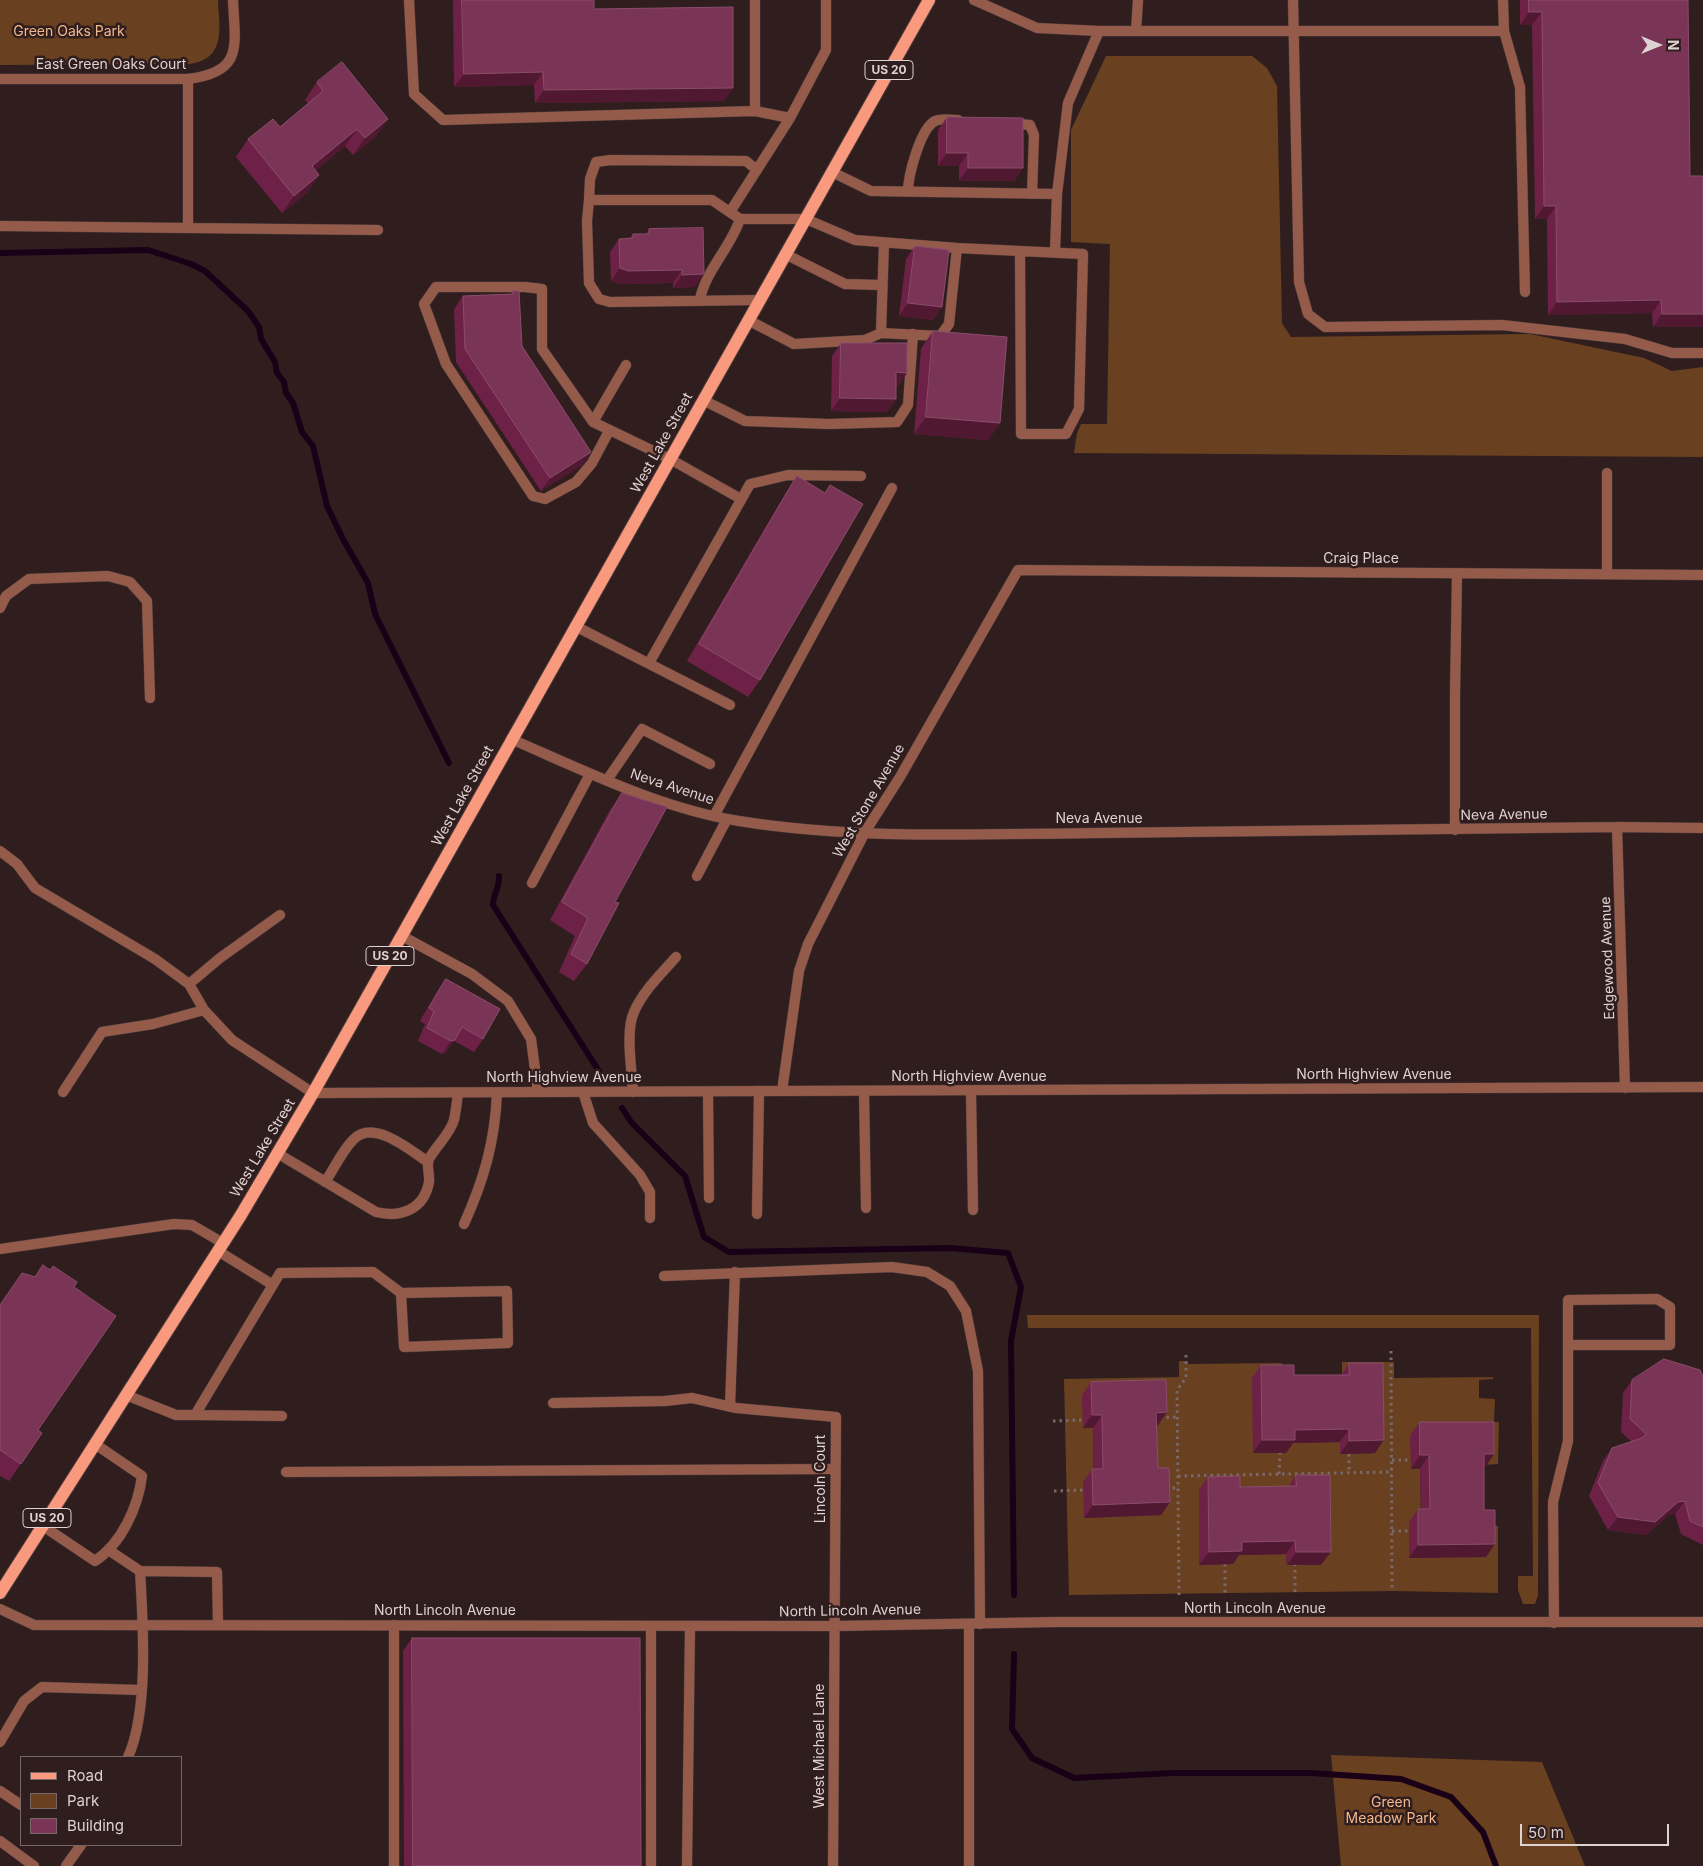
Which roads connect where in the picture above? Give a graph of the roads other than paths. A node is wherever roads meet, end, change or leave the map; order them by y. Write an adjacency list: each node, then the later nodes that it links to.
1 (233, 0): 15 (street, East Green Oaks Court)
2 (409, 0): 16 (street)
3 (755, 0): 16 (street)
4 (826, 0): 17 (street)
5 (974, 0): 10 (street)
6 (1138, 0): 11 (street)
7 (1293, 0): 12 (street)
8 (1503, 0): 13 (street)
9 (925, 1): 21 (main road, West Lake Street / US 20)
10 (1099, 31): 11 (street); 24 (street)
11 (1136, 31): 12 (street)
12 (1293, 31): 13 (street); 44 (street)
13 (1504, 31): 38 (street)
14 (0, 79): 15 (street, East Green Oaks Court)
15 (188, 79): 30 (street)
16 (755, 110): 17 (street)
17 (790, 118): 20 (street)
18 (970, 121): 22 (street)
19 (998, 122): 23 (street)
20 (757, 170): 25 (street); 26 (street)
21 (832, 172): 22 (street); 28 (main road, West Lake Street / US 20)
22 (908, 192): 23 (street)
23 (1032, 194): 24 (street)
24 (1058, 194): 35 (street)
25 (589, 200): 26 (street); 39 (street)
26 (730, 212): 27 (street)
27 (740, 218): 28 (street); 39 (street)
28 (806, 218): 32 (street); 36 (main road, West Lake Street / US 20)
29 (0, 226): 30 (street)
30 (188, 227): 31 (street)
31 (378, 230)
32 (884, 243): 33 (street); 37 (street)
33 (957, 248): 34 (street); 43 (street)
34 (1020, 251): 35 (street); 35 (street)
35 (1056, 252)
36 (786, 254): 37 (street); 40 (main road, West Lake Street / US 20)
37 (881, 285): 42 (street)
38 (1526, 292)
39 (700, 299): 40 (street)
40 (760, 300): 41 (main road, West Lake Street / US 20)
41 (748, 320): 42 (street); 46 (main road, West Lake Street / US 20)
42 (881, 333): 43 (street)
43 (913, 334): 46 (street)
44 (1703, 352)
45 (626, 365): 47 (street)
46 (703, 400): 49 (main road, West Lake Street / US 20)
47 (593, 422): 48 (street); 48 (street)
48 (609, 431): 49 (street)
49 (670, 459): 53 (street); 59 (main road, West Lake Street / US 20)
50 (1607, 473): 56 (street)
51 (861, 476): 53 (street)
52 (892, 488): 67 (street)
53 (741, 499): 60 (street)
54 (1018, 570): 55 (street, Craig Place); 72 (street, West Stone Avenue)
55 (1458, 573): 56 (street, Craig Place); 71 (street)
56 (1607, 574): 57 (street, Craig Place)
57 (1703, 575)
58 (0, 608): 61 (street)
59 (576, 626): 60 (street); 63 (main road, West Lake Street / US 20)
60 (649, 663): 62 (street)
61 (150, 698)
62 (730, 705)
63 (511, 739): 65 (street, Neva Avenue); 77 (main road, West Lake Street / US 20)
64 (710, 764): 66 (street)
65 (590, 774): 66 (street, Neva Avenue); 75 (street)
66 (607, 780): 67 (street, Neva Avenue)
67 (714, 816): 68 (street, Neva Avenue)
68 (727, 819): 72 (street, Neva Avenue); 74 (street)
69 (1617, 827): 70 (street, Neva Avenue); 71 (street, Neva Avenue); 82 (street, Edgewood Avenue)
70 (1703, 828)
71 (1455, 830): 72 (street, Neva Avenue)
72 (865, 832): 84 (street, West Stone Avenue)
73 (0, 851): 79 (street)
74 (696, 876)
75 (532, 883)
76 (280, 916): 79 (street)
77 (402, 936): 90 (street); 94 (main road, West Lake Street / US 20)
78 (676, 957): 92 (street)
79 (189, 984): 80 (street)
80 (204, 1010): 87 (street); 94 (street)
81 (1703, 1087): 82 (street, North Highview Avenue)
82 (1625, 1088): 86 (street, North Highview Avenue)
83 (759, 1091): 84 (street, North Highview Avenue); 93 (street, North Highview Avenue); 101 (street)
84 (782, 1091): 85 (street, North Highview Avenue)
85 (864, 1091): 86 (street, North Highview Avenue); 99 (street)
86 (971, 1091): 100 (street)
87 (63, 1092)
88 (458, 1092): 89 (street, North Highview Avenue); 94 (street, North Highview Avenue); 96 (street)
89 (497, 1092): 90 (street, North Highview Avenue); 103 (street)
90 (538, 1092): 91 (street, North Highview Avenue)
91 (583, 1092): 92 (street, North Highview Avenue); 102 (street)
92 (633, 1092): 93 (street, North Highview Avenue)
93 (708, 1092): 98 (street)
94 (313, 1093): 95 (main road, West Lake Street / US 20)
95 (277, 1153): 97 (street); 104 (main road, West Lake Street / US 20)
96 (428, 1162): 97 (street); 97 (street)
97 (325, 1182)
98 (710, 1198)
99 (866, 1208)
100 (972, 1210)
101 (757, 1214)
102 (650, 1218)
103 (464, 1224)
104 (220, 1247): 105 (street); 108 (street); 111 (main road, West Lake Street / US 20)
105 (0, 1249)
106 (735, 1272): 107 (street); 113 (street); 130 (street)
107 (664, 1276)
108 (273, 1285): 109 (street); 114 (street)
109 (401, 1293): 109 (street)
110 (1568, 1345): 110 (street); 125 (street)
111 (126, 1395): 114 (street); 116 (main road, West Lake Street / US 20)
112 (553, 1403): 113 (street, Lincoln Court)
113 (730, 1406): 117 (street, Lincoln Court)
114 (195, 1414): 115 (street)
115 (282, 1416)
116 (95, 1444): 119 (main road, West Lake Street / US 20); 120 (street)
117 (835, 1469): 118 (street); 133 (street, Lincoln Court)
118 (286, 1472)
119 (43, 1526): 120 (street); 122 (main road, West Lake Street / US 20)
120 (110, 1551): 121 (street)
121 (140, 1571): 126 (street); 127 (street)
122 (0, 1593)
123 (0, 1609): 126 (street, North Lincoln Avenue)
124 (1703, 1622): 125 (street, North Lincoln Avenue)
125 (1554, 1623): 130 (street, North Lincoln Avenue)
126 (143, 1624): 127 (street, North Lincoln Avenue); 134 (street)
127 (218, 1624): 128 (street, North Lincoln Avenue)
128 (394, 1624): 131 (street, North Lincoln Avenue); 144 (street)
129 (968, 1624): 130 (street, North Lincoln Avenue); 133 (street, North Lincoln Avenue); 148 (street)
130 (980, 1624)
131 (651, 1626): 132 (street, North Lincoln Avenue); 145 (street)
132 (690, 1626): 133 (street, North Lincoln Avenue); 146 (street)
133 (834, 1626): 147 (street, West Michael Lane)
134 (140, 1690): 135 (street); 136 (street)
135 (2, 1739)
136 (128, 1756)
137 (0, 1791): 138 (street)
138 (20, 1804)
139 (0, 1841): 141 (street)
140 (79, 1846): 143 (street)
141 (20, 1862): 142 (street)
142 (34, 1866)
143 (66, 1866)
144 (394, 1866)
145 (651, 1866)
146 (688, 1866)
147 (833, 1866)
148 (969, 1866)

